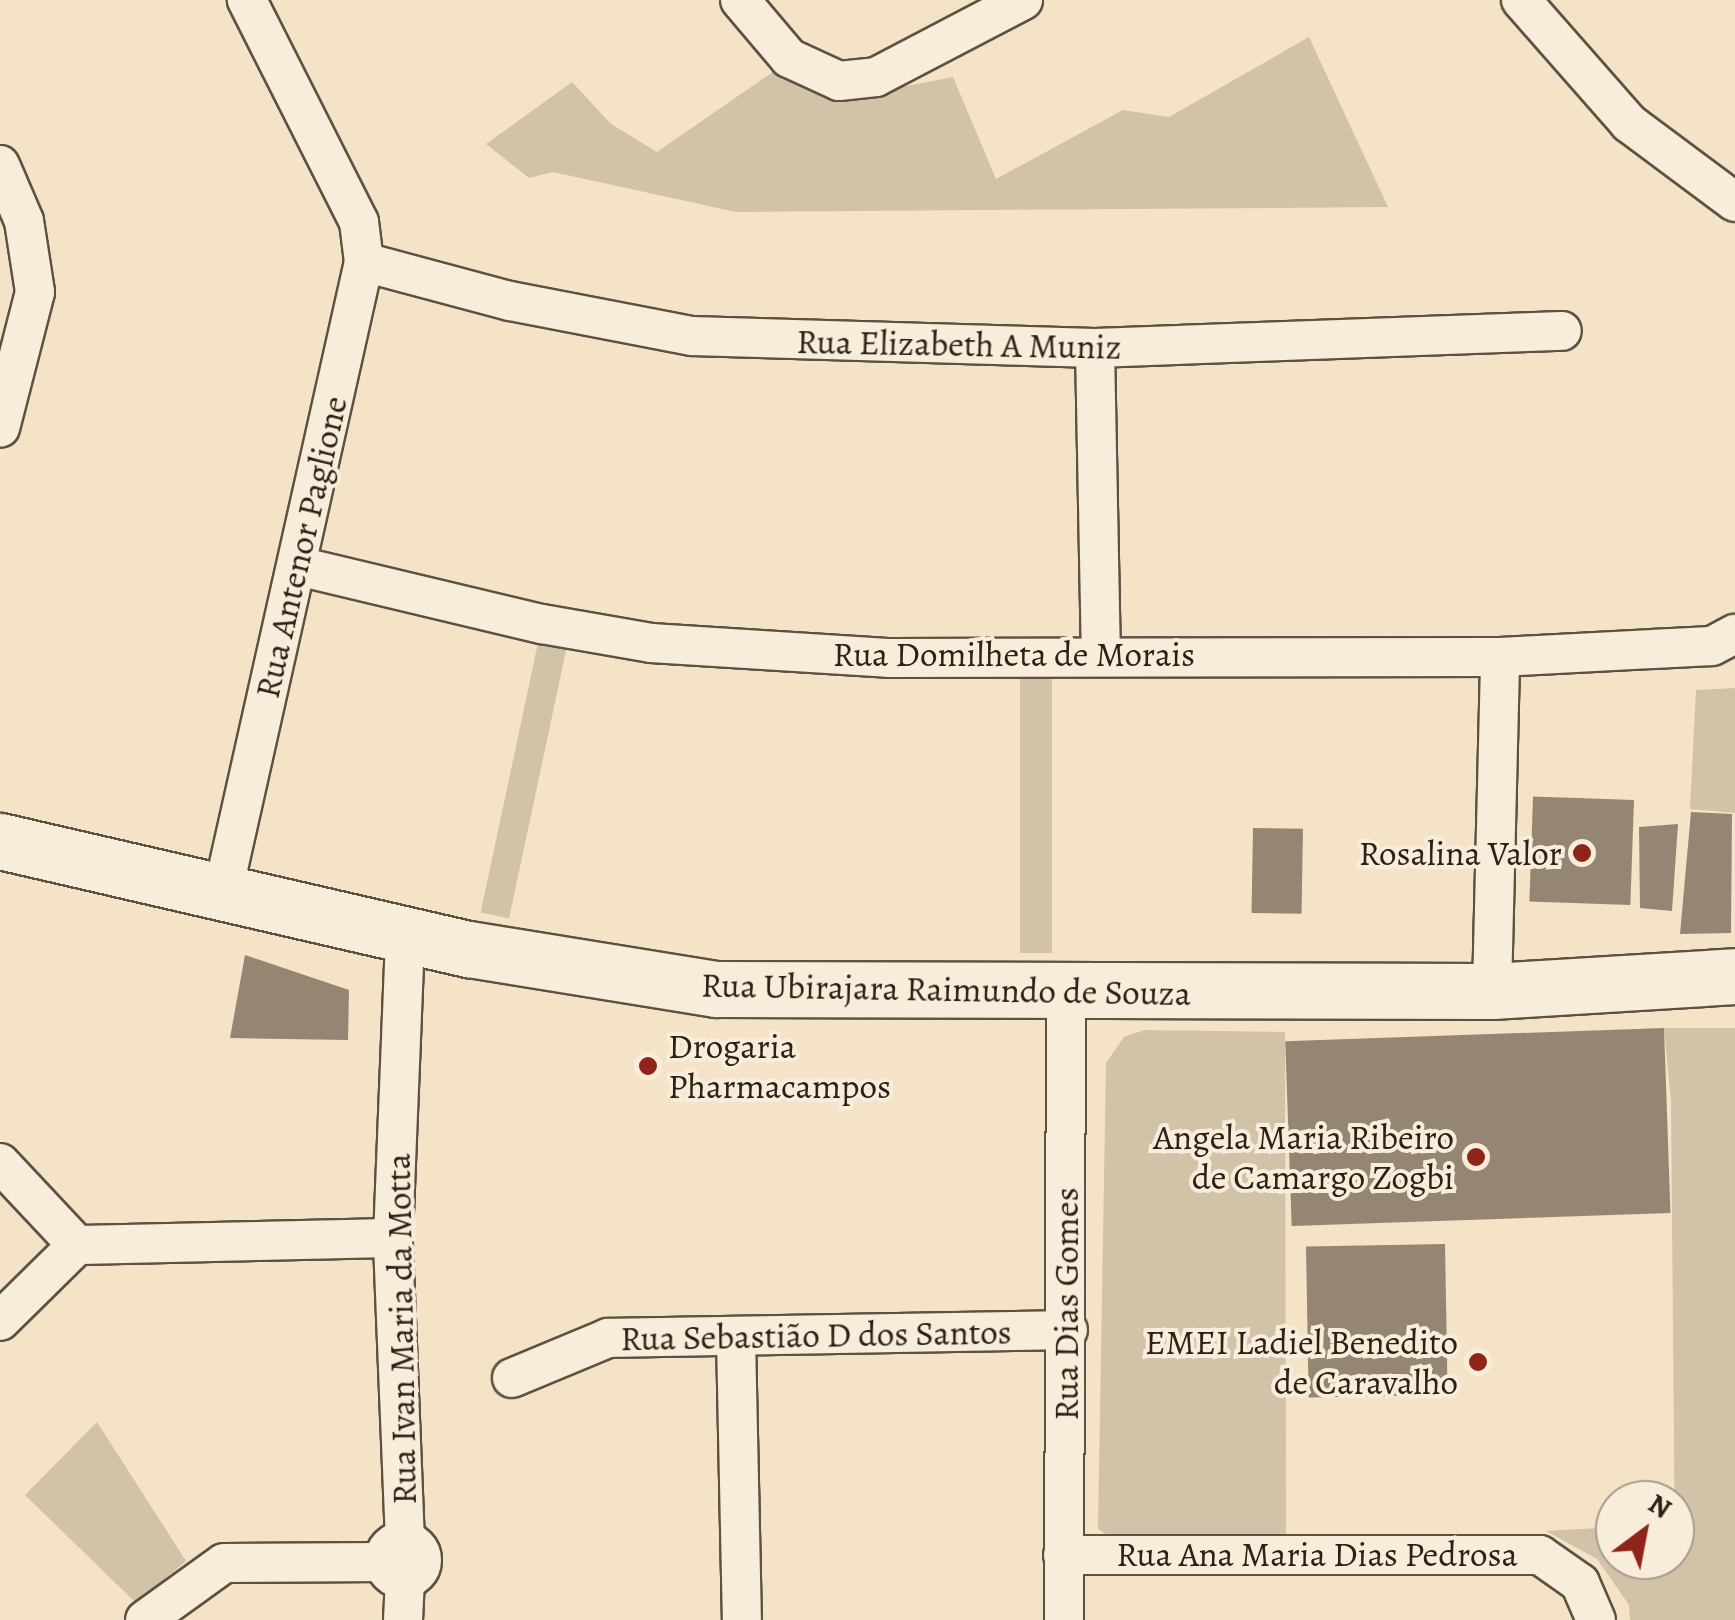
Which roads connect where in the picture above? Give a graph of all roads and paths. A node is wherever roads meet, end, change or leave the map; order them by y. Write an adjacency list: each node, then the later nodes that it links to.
1 (247, 0): 7 (street, Rua Antenor Paglione)
2 (740, 0): 3 (street)
3 (1024, 0)
4 (1521, 0): 6 (street)
5 (0, 165): 10 (street)
6 (1735, 202)
7 (364, 262): 9 (street, Rua Elizabeth A Muniz); 11 (street, Rua Antenor Paglione)
8 (1562, 332): 9 (street, Rua Elizabeth A Muniz)
9 (1096, 348): 13 (street)
10 (0, 428)
11 (298, 566): 13 (street, Rua Domilheta de Morais); 16 (street, Rua Antenor Paglione)
12 (1735, 634): 14 (street, Rua Domilheta de Morais)
13 (1100, 654): 14 (street, Rua Domilheta de Morais)
14 (1500, 658): 21 (street)
15 (0, 842): 16 (main road)
16 (224, 891): 17 (main road, Rua Ubirajara Raimundo de Souza)
17 (405, 936): 20 (main road, Rua Ubirajara Raimundo de Souza); 24 (street, Rua Ivan Maria da Motta)
18 (1735, 976): 19 (main road, Rua Ubirajara Raimundo de Souza)
19 (1678, 984): 21 (main road, Rua Ubirajara Raimundo de Souza); 22 (main road, Rua Ubirajara Raimundo de Souza)
20 (1066, 989): 21 (main road, Rua Ubirajara Raimundo de Souza); 27 (street, Rua Dias Gomes)
21 (1492, 991)
22 (1735, 994)
23 (0, 1163): 25 (street)
24 (392, 1238): 25 (street); 31 (street, Rua Ivan Maria da Motta)
25 (76, 1245): 26 (street)
26 (0, 1322)
27 (1068, 1330): 28 (street, Rua Sebastião D dos Santos); 30 (street, Rua Dias Gomes)
28 (736, 1338): 29 (street, Rua Sebastião D dos Santos); 34 (street)
29 (512, 1378)
30 (1063, 1555): 35 (street, Rua Dias Gomes); 36 (street, Rua Ana Maria Dias Pedrosa)
31 (398, 1561): 32 (street); 33 (street, Rua Ivan Maria da Motta)
32 (145, 1620)
33 (403, 1620)
34 (742, 1620)
35 (1064, 1620)
36 (1596, 1620)

